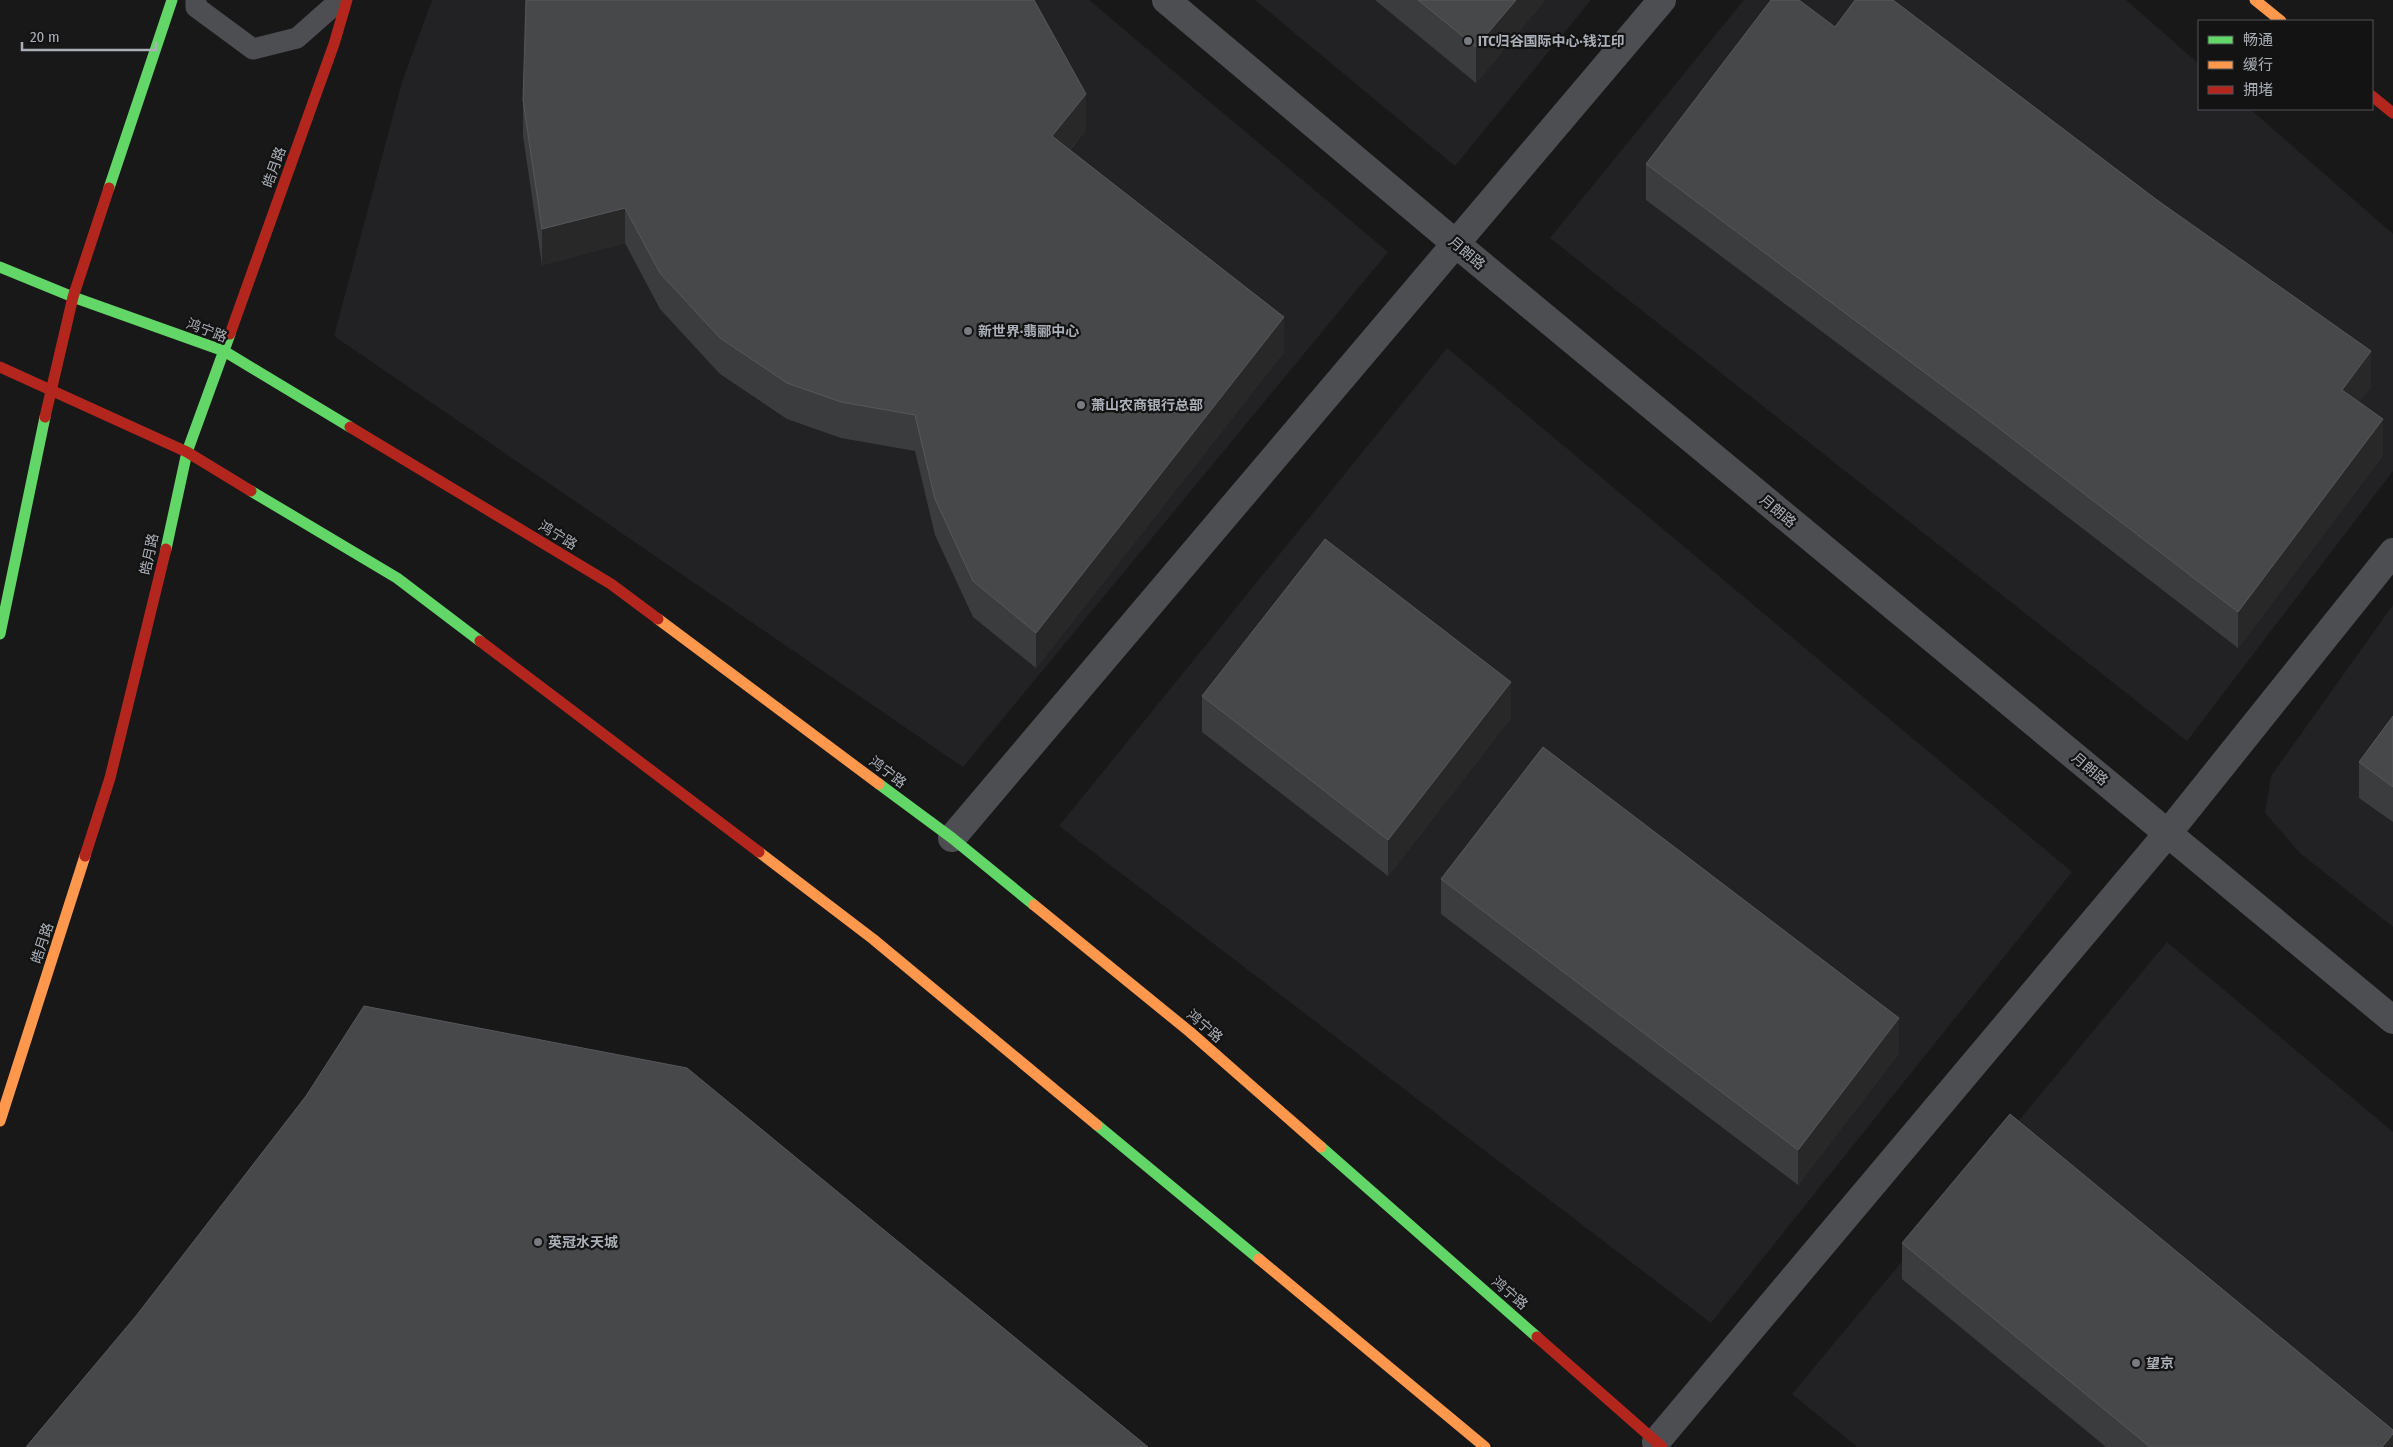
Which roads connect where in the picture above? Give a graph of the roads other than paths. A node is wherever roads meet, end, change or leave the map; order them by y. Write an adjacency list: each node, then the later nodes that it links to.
1 (172, 0): 13 (main road)
2 (196, 0): 3 (lane)
3 (340, 0)
4 (347, 0): 14 (main road, 皓月路)
5 (1166, 0): 11 (street, 月朗路)
6 (1662, 0): 11 (street)
7 (2255, 0): 8 (main road)
8 (2280, 20)
9 (2373, 97): 10 (main road)
10 (2393, 113)
11 (1455, 243): 20 (street, 月朗路); 21 (street)
12 (0, 267): 13 (main road, 鸿宁路)
13 (73, 297): 14 (main road, 鸿宁路); 16 (main road)
14 (224, 351): 17 (main road, 皓月路); 21 (main road, 鸿宁路)
15 (0, 367): 16 (main road)
16 (51, 389): 17 (main road); 19 (main road)
17 (187, 452): 23 (main road, 皓月路); 25 (main road)
18 (2393, 552): 20 (street)
19 (0, 634)
20 (2168, 833): 22 (street, 月朗路); 24 (street)
21 (952, 838): 24 (main road, 鸿宁路)
22 (2393, 1020)
23 (0, 1121)
24 (1659, 1444)
25 (1486, 1447)

